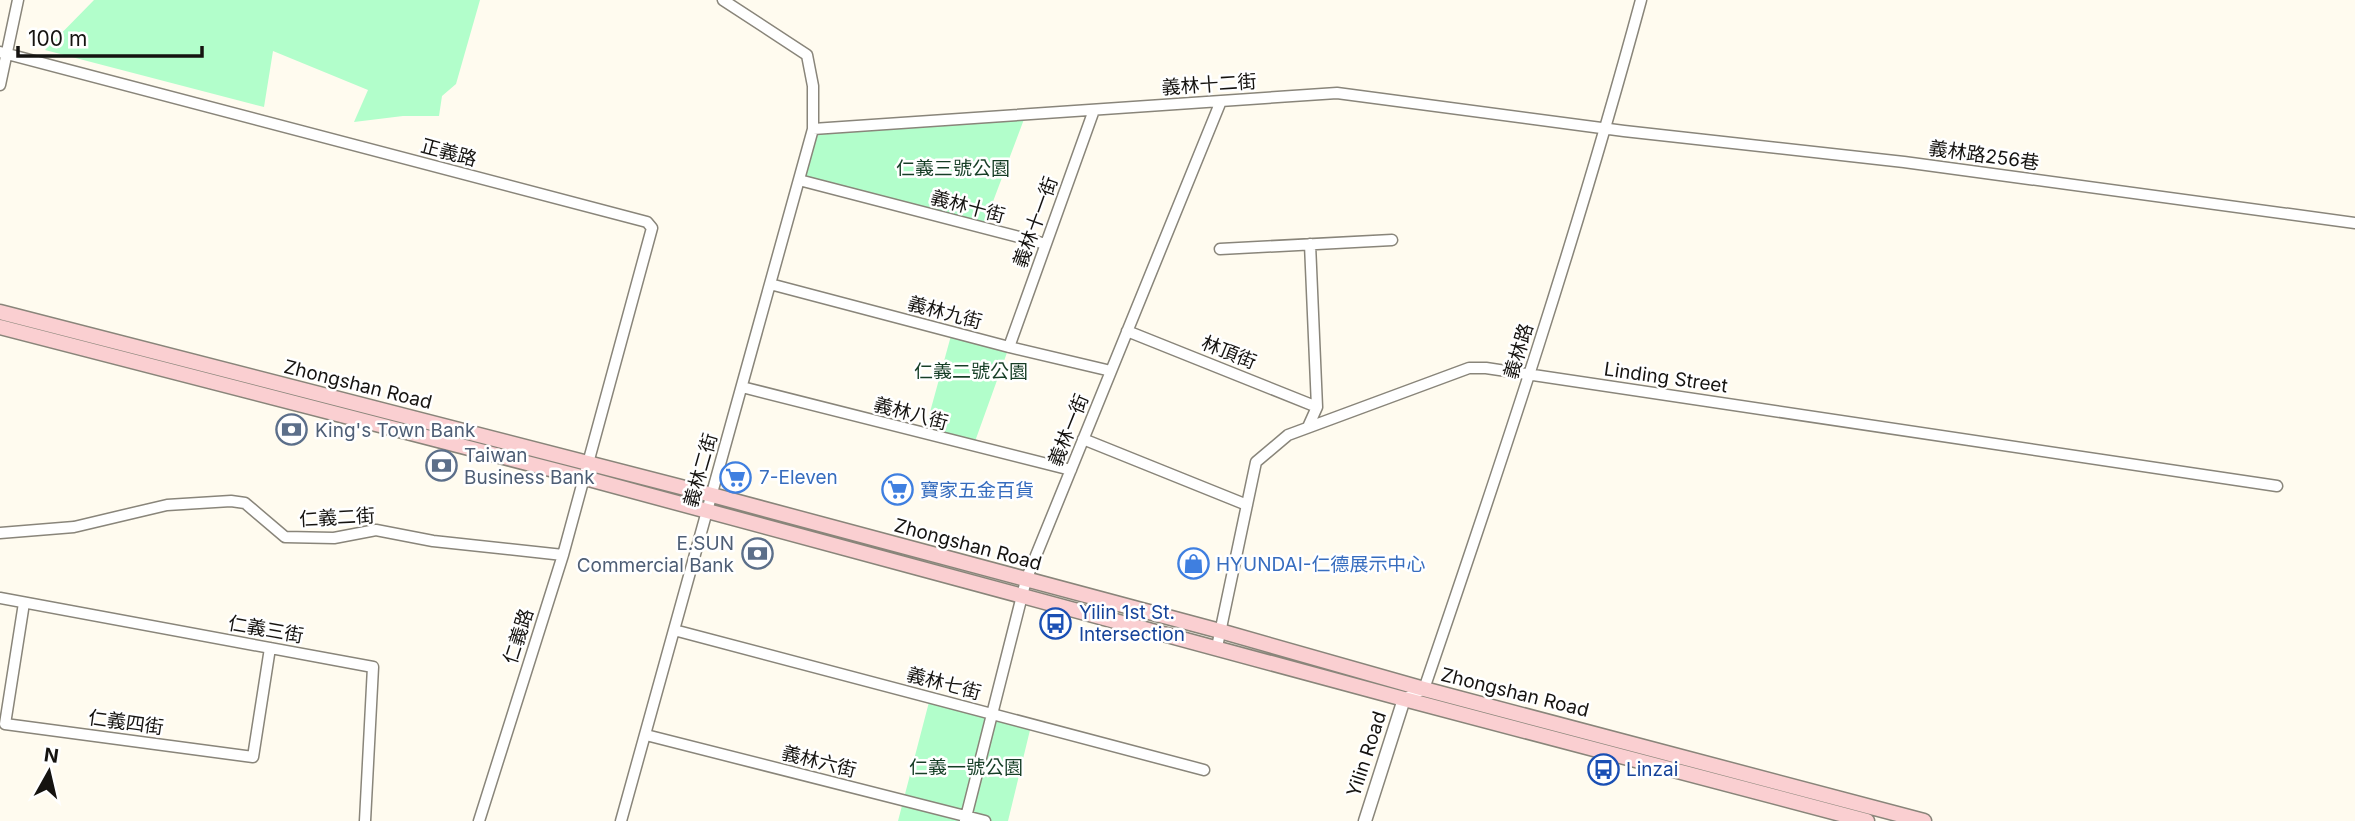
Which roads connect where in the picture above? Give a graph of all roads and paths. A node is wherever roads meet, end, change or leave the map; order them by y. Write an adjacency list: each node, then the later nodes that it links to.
1 (18, 0): 4 (street)
2 (723, 0): 9 (street, 義林二街)
3 (1641, 0): 8 (street, 義林路)
4 (3, 53): 5 (street); 27 (street, 正義路)
5 (0, 85)
6 (1221, 101): 7 (street, 義林十二街); 8 (street, 義林十二街); 19 (street, 義林一街)
7 (1094, 110): 9 (street, 義林十二街); 13 (street, 義林十一街)
8 (1607, 127): 11 (street, 義林路256巷); 22 (street, 義林路)
9 (813, 129): 10 (street, 義林二街)
10 (799, 180): 13 (street, 義林十街); 16 (street, 義林二街)
11 (2355, 223)
12 (1392, 240): 14 (street)
13 (1046, 244): 20 (street, 義林十一街)
14 (1310, 244): 15 (street); 24 (street)
15 (1220, 249)
16 (770, 284): 20 (street, 義林九街); 23 (street, 義林二街)
17 (0, 312): 27 (main road, Zhongshan Road)
18 (0, 327): 29 (main road, Zhongshan Road)
19 (1127, 331): 21 (street, 義林一街); 24 (street, 林頂街)
20 (1009, 347): 21 (street, 義林九街)
21 (1111, 371): 26 (street, 義林一街)
22 (1529, 374): 25 (street, Linding Street); 30 (street, Linding Street); 44 (street, 義林路)
23 (742, 387): 28 (street, 義林八街); 31 (street, 義林二街)
24 (1317, 407): 25 (street)
25 (1308, 427): 32 (street, Linding Street)
26 (1083, 439): 28 (street, 義林一街); 32 (street)
27 (589, 463): 29 (street, 仁義路); 31 (main road, Zhongshan Road)
28 (1071, 470): 36 (street, 義林一街)
29 (585, 478): 33 (main road, Zhongshan Road); 35 (street, 仁義路)
30 (2277, 486)
31 (712, 495): 33 (street, 義林二街); 36 (main road, Zhongshan Road)
32 (1247, 505): 41 (street, Linding Street)
33 (707, 510): 37 (main road, Zhongshan Road); 40 (street, 義林二街)
34 (0, 533): 35 (street, 仁義二街)
35 (563, 555): 51 (street, 仁義路)
36 (1026, 580): 37 (street, 義林一街); 41 (main road, Zhongshan Road)
37 (1022, 596): 42 (main road, Zhongshan Road); 46 (street, 義林一街)
38 (0, 598): 39 (street, 仁義三街)
39 (24, 603): 43 (street, 仁義三街); 43 (street, 仁義四街)
40 (674, 631): 46 (street, 義林七街); 47 (street, 義林二街)
41 (1220, 631): 42 (street, Linding Street); 44 (main road, Zhongshan Road)
42 (1217, 647): 45 (main road, Zhongshan Road)
43 (270, 648): 50 (street, 仁義三街)
44 (1423, 689): 45 (street); 56 (main road, Zhongshan Road)
45 (1404, 699): 54 (street, Yilin Road); 55 (main road, Zhongshan Road)
46 (993, 714): 48 (street, 義林七街); 49 (street, 義林一街)
47 (646, 735): 49 (street, 義林六街); 52 (street, 義林二街)
48 (1204, 770)
49 (966, 819): 53 (street, 義林六街)
50 (365, 821)
51 (479, 821)
52 (621, 821)
53 (985, 821)
54 (1365, 821)
55 (1867, 821)
56 (1924, 821)

